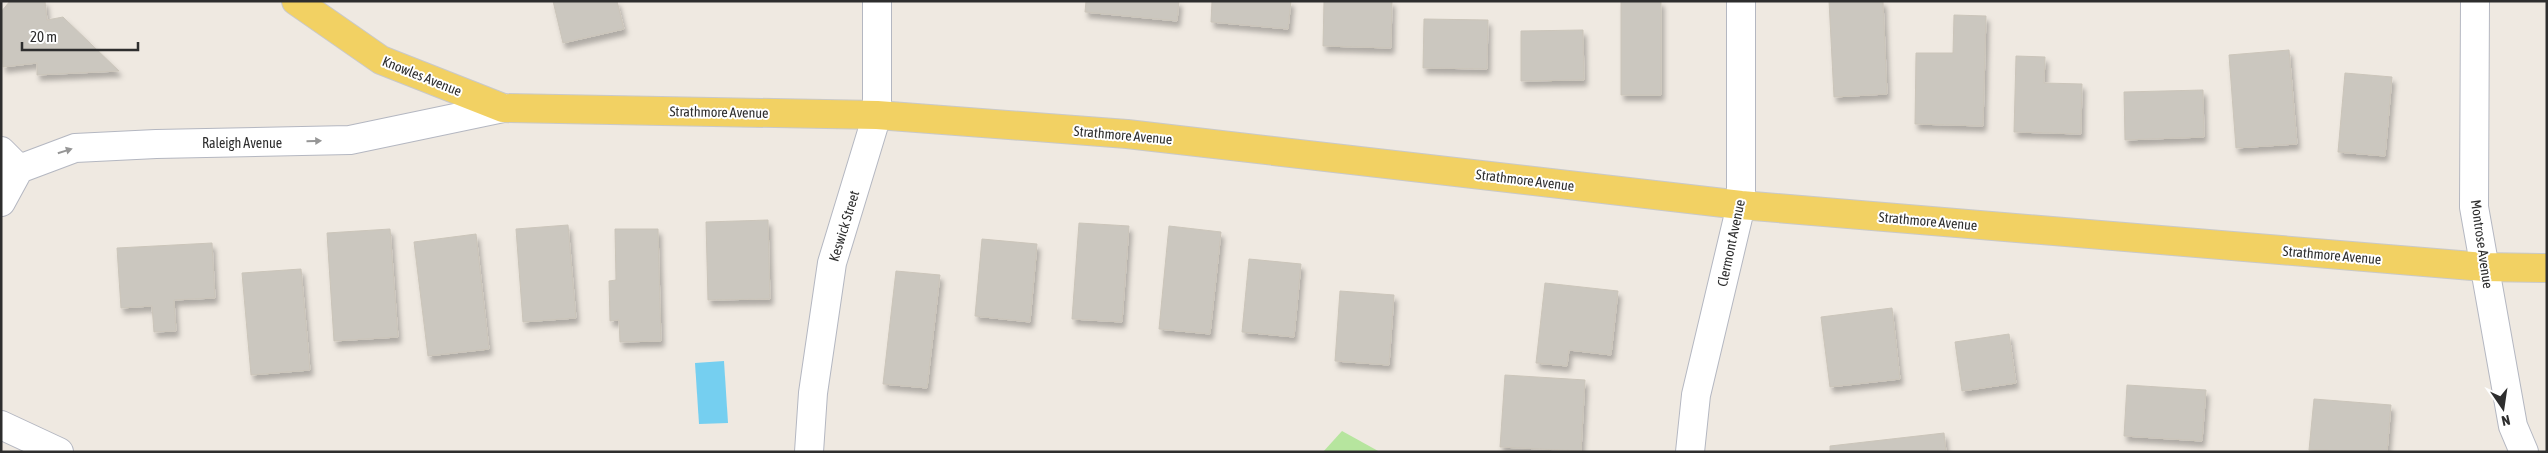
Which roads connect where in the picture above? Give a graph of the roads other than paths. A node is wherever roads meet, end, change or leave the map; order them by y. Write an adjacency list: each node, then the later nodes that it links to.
1 (296, 1): 5 (main road, Knowles Avenue)
2 (877, 1): 6 (street, Keswick Street)
3 (1741, 1): 9 (street, Clermont Avenue)
4 (2475, 1): 10 (street, Montrose Avenue)
5 (503, 108): 6 (main road, Strathmore Avenue); 7 (street, Raleigh Avenue, one-way to 5)
6 (877, 116): 9 (main road, Strathmore Avenue); 14 (street, Keswick Street)
7 (10, 160): 8 (street, Raleigh Avenue)
8 (1, 202)
9 (1741, 206): 10 (main road, Strathmore Avenue); 15 (street, Clermont Avenue)
10 (2484, 268): 11 (main road, Strathmore Avenue); 16 (street, Montrose Avenue)
11 (2547, 268)
12 (1, 425): 13 (street)
13 (60, 452)
14 (808, 452)
15 (1690, 452)
16 (2524, 452)

